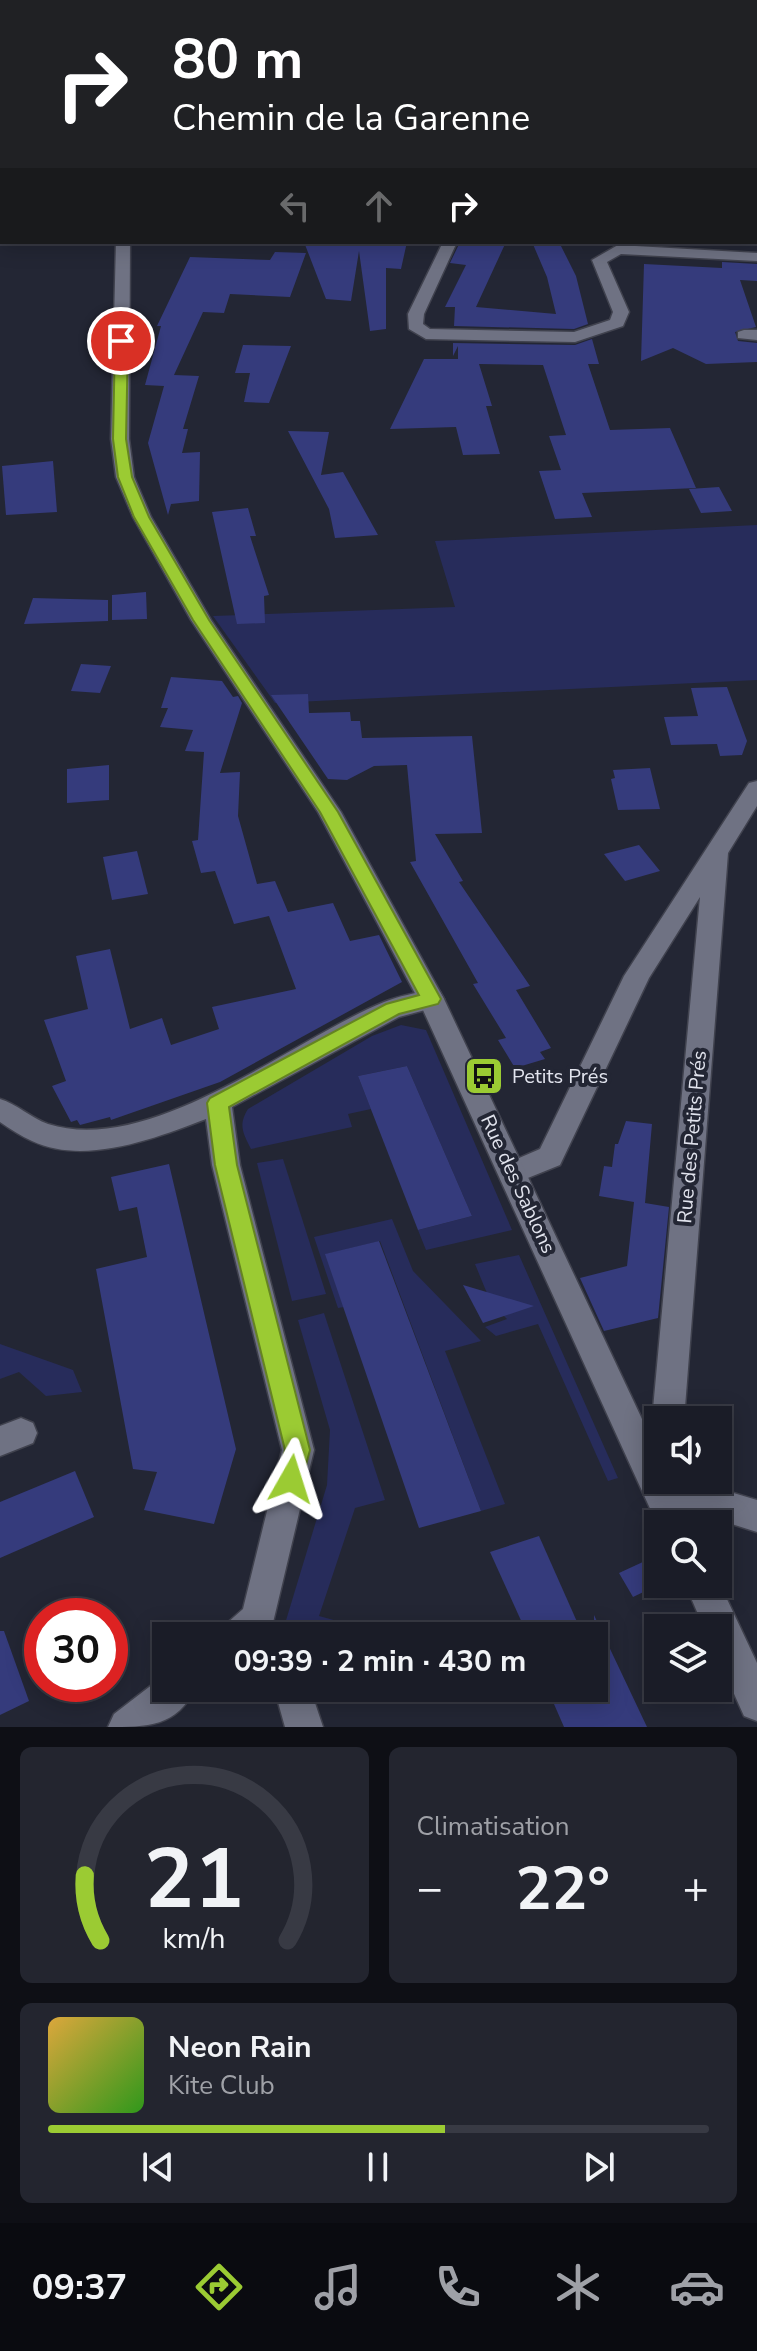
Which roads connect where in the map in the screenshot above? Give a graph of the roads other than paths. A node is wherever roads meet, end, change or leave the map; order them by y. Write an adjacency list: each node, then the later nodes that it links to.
1 (123, 244): 6 (street, Rue des Sablons)
2 (449, 244): 3 (street)
3 (757, 257)
4 (757, 788): 5 (street, Rue des Petits Prés)
5 (716, 853): 9 (street, Rue des Petits Prés); 10 (street, Rue des Petits Prés)
6 (431, 999): 7 (street); 9 (street, Rue des Sablons)
7 (218, 1103): 8 (street); 15 (street)
8 (0, 1109)
9 (513, 1173): 11 (street, Rue des Sablons)
10 (669, 1406)
11 (644, 1453)
12 (694, 1494): 13 (street)
13 (757, 1516)
14 (708, 1598): 18 (street)
15 (257, 1622)
16 (159, 1702): 19 (street)
17 (296, 1702): 20 (street)
18 (757, 1703)
19 (127, 1727)
20 (304, 1727)

